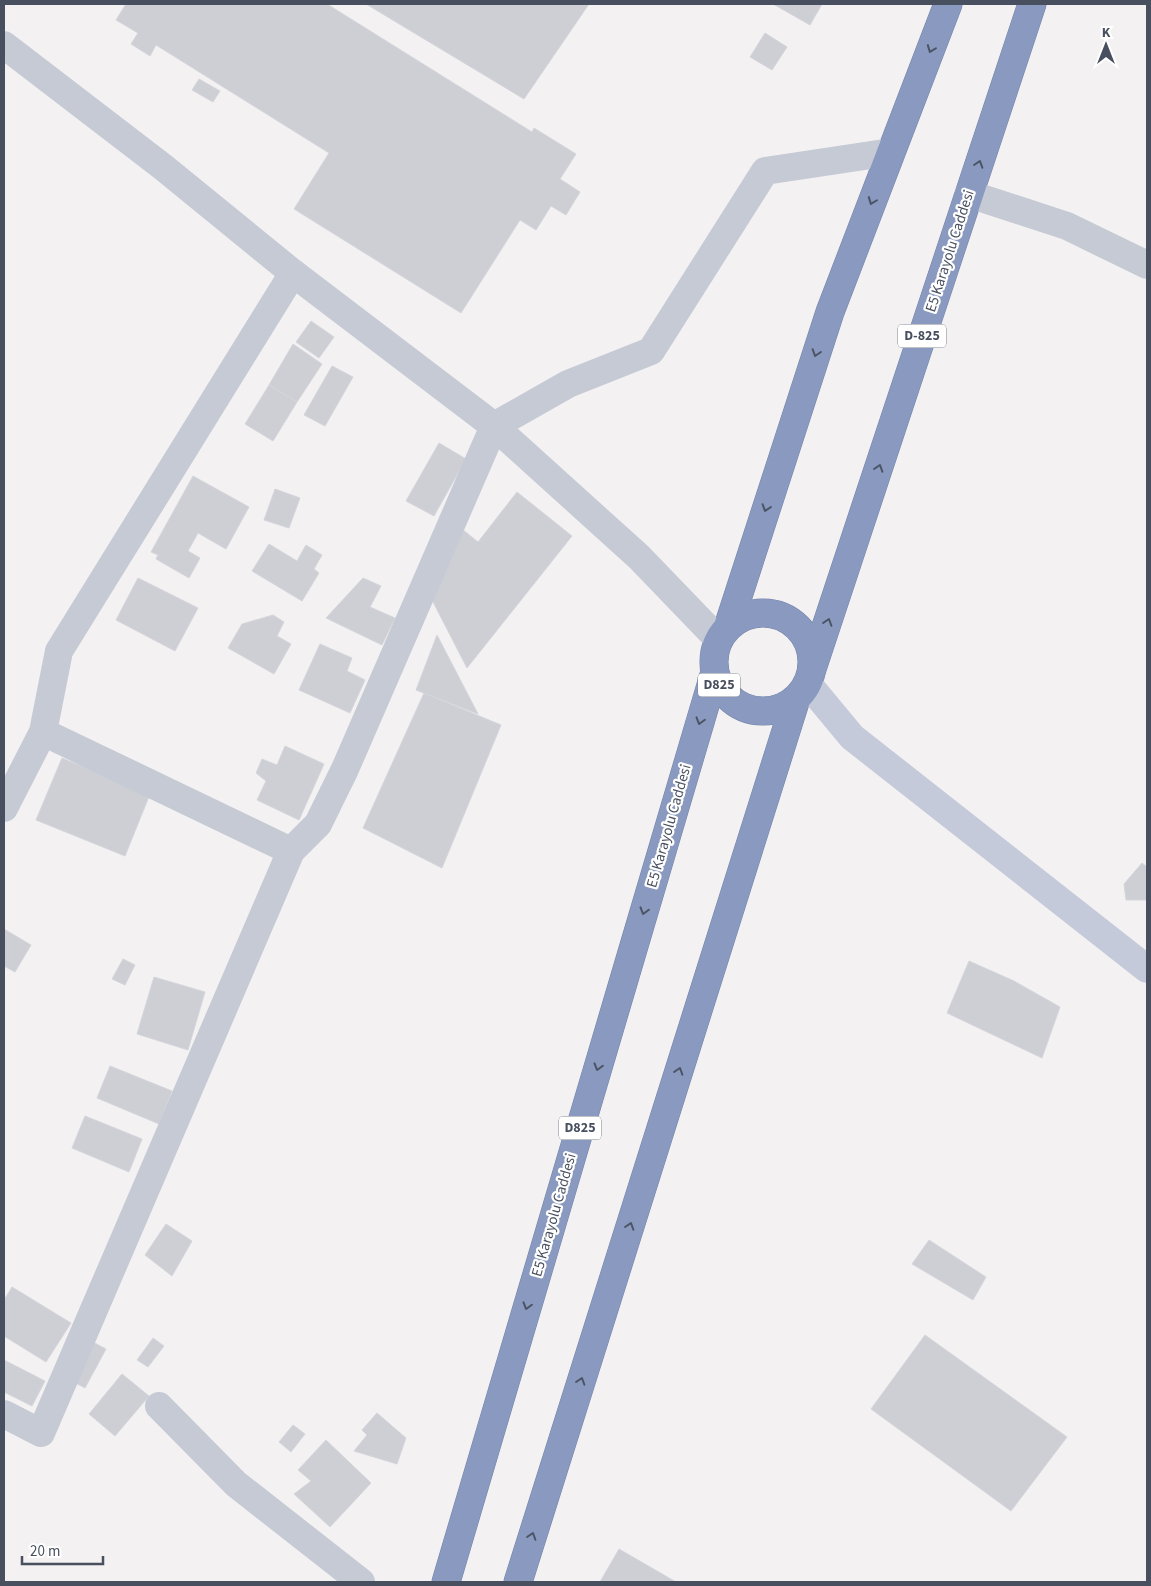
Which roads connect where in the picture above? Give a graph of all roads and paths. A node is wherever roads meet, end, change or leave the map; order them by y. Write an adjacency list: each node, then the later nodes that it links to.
1 (948, 4): 4 (highway, E5 Karayolu Caddesi, one-way to 4)
2 (1032, 4): 5 (highway, E5 Karayolu Caddesi / D-825, one-way to 2)
3 (4, 45): 7 (street)
4 (891, 152): 8 (street); 9 (highway, E5 Karayolu Caddesi, one-way to 9)
5 (969, 194): 6 (street); 11 (highway, E5 Karayolu Caddesi / D-825, one-way to 5)
6 (1147, 265)
7 (294, 274): 8 (street); 12 (street)
8 (494, 426): 9 (street); 14 (street)
9 (723, 633): 10 (highway, E5 Karayolu Caddesi / D825); 11 (highway, E5 Karayolu Caddesi)
10 (714, 675): 11 (highway, D825); 19 (highway, E5 Karayolu Caddesi / D825, one-way to 19)
11 (805, 684): 15 (street); 20 (highway, E5 Karayolu Caddesi, one-way to 11)
12 (43, 732): 13 (street); 14 (street)
13 (4, 808)
14 (291, 851): 17 (street)
15 (1147, 969)
16 (159, 1406): 18 (street)
17 (4, 1414)
18 (361, 1582)
19 (446, 1582)
20 (518, 1582)

